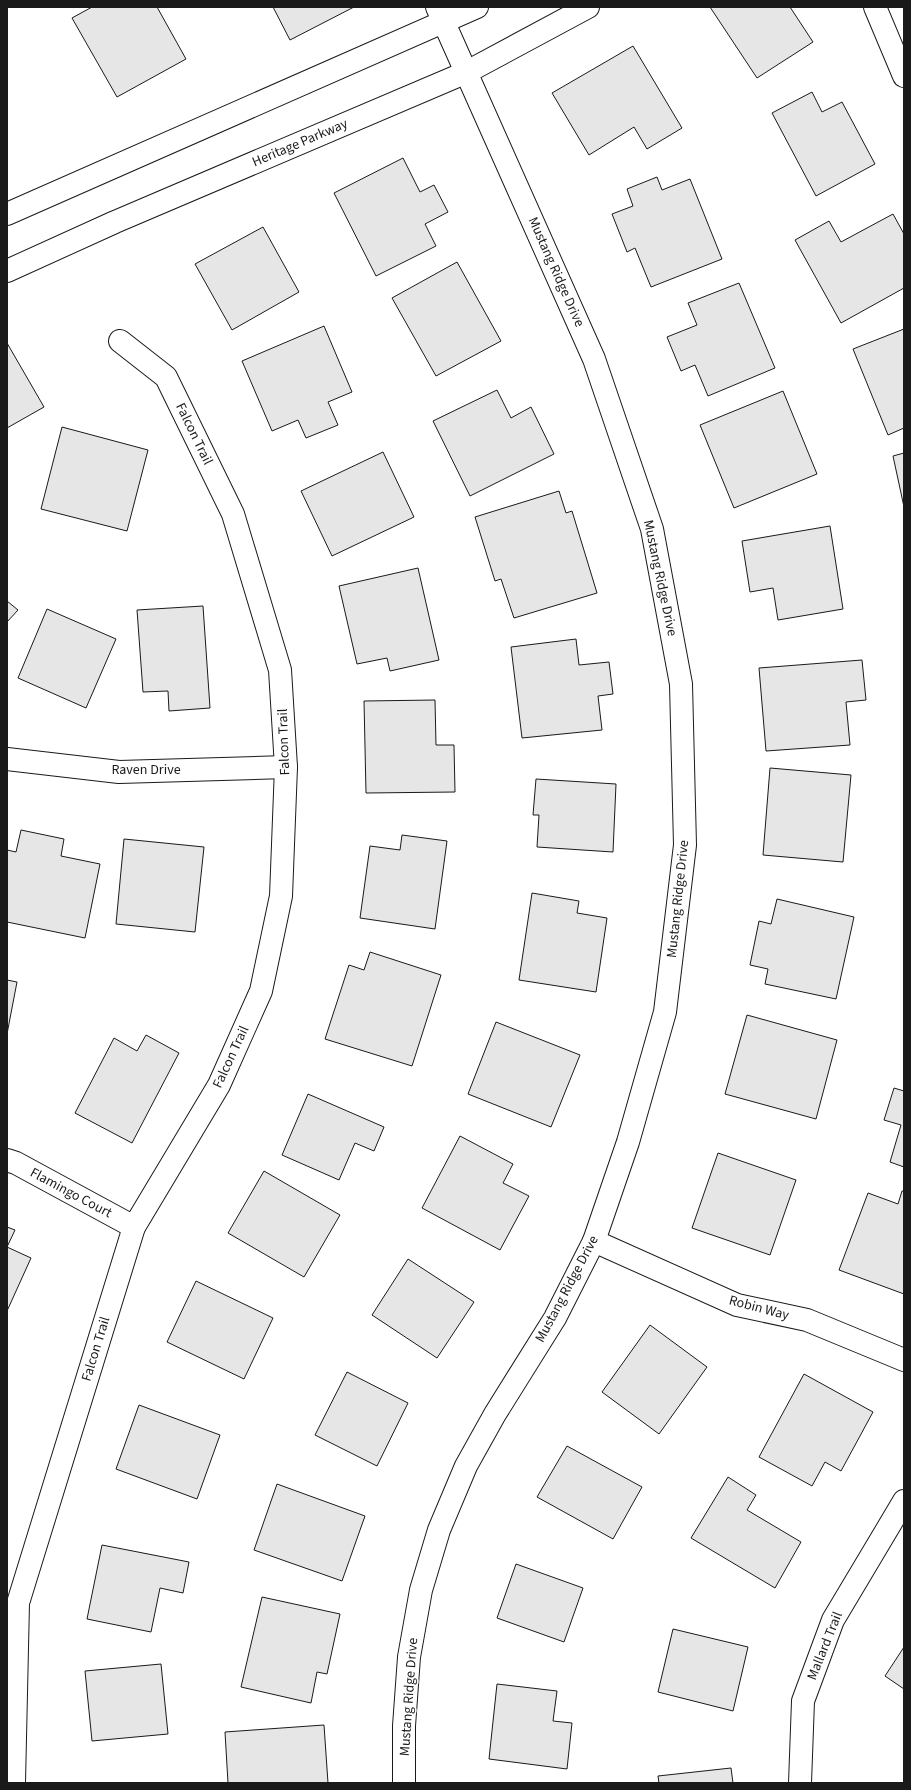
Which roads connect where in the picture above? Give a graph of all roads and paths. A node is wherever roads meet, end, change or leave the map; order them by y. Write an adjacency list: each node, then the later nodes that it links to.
1 (477, 7): 4 (street)
2 (588, 7): 5 (street, Heritage Parkway)
3 (875, 7): 6 (street)
4 (441, 14): 5 (street, Mustang Ridge Drive); 7 (street)
5 (467, 72): 8 (street, Heritage Parkway); 14 (street, Mustang Ridge Drive)
6 (904, 76)
7 (7, 214)
8 (7, 271)
9 (120, 342): 11 (street, Falcon Trail)
10 (7, 759): 11 (street, Raven Drive)
11 (286, 767): 13 (street, Falcon Trail)
12 (7, 1160): 13 (street, Flamingo Court)
13 (134, 1227): 17 (street, Falcon Trail)
14 (594, 1242): 15 (street, Robin Way); 18 (street, Mustang Ridge Drive)
15 (904, 1360)
16 (904, 1501): 19 (street, Mallard Trail)
17 (14, 1783)
18 (404, 1783)
19 (800, 1783)

